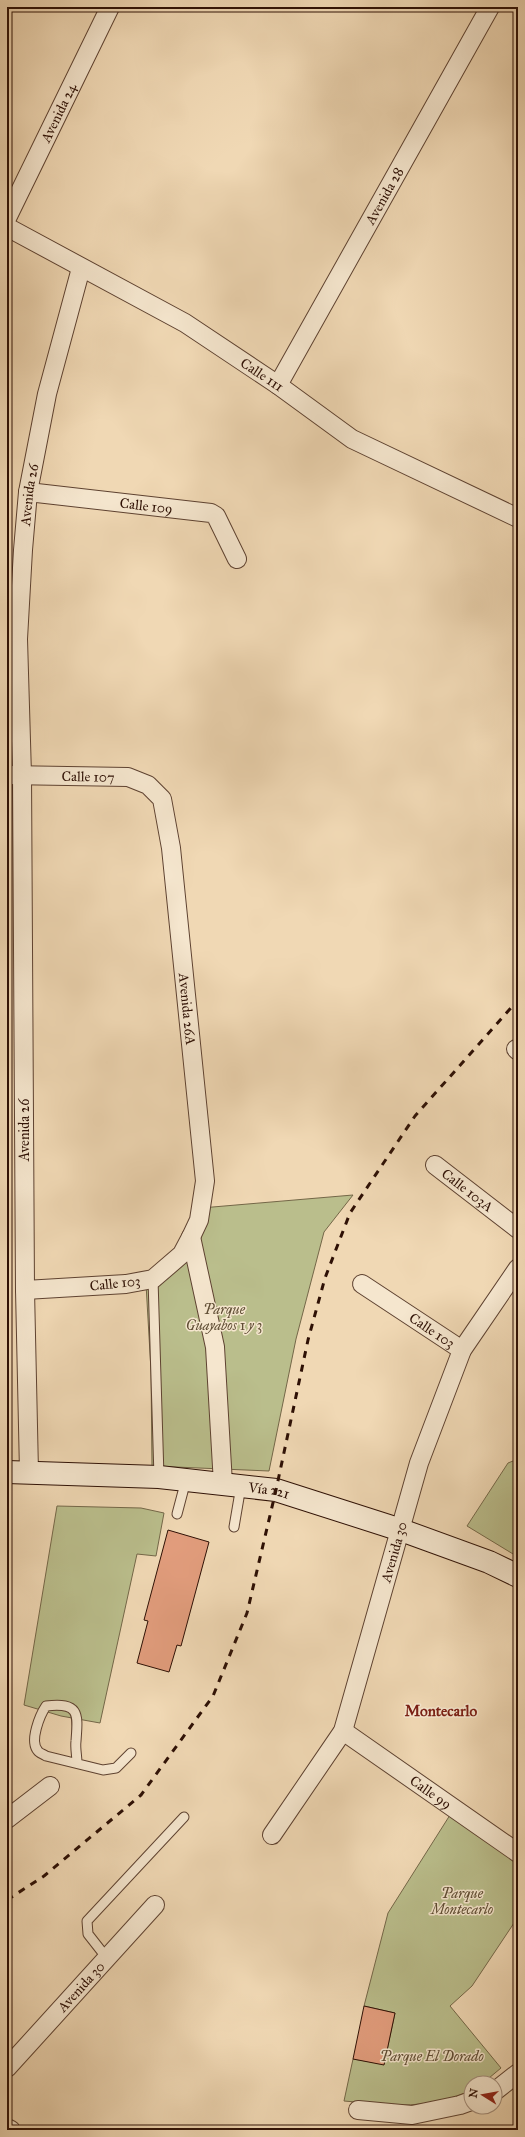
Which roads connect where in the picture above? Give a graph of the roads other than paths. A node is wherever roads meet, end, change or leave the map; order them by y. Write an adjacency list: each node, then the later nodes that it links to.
1 (110, 7): 3 (street, Avenida 24)
2 (490, 7): 6 (street, Avenida 28)
3 (7, 218)
4 (7, 227): 5 (street, Calle 111)
5 (81, 268): 6 (street, Calle 111); 7 (street, Avenida 26)
6 (278, 385): 8 (street, Calle 111)
7 (28, 492): 9 (street, Calle 109); 10 (street, Avenida 26)
8 (518, 518)
9 (237, 559)
10 (14, 775): 11 (street, Calle 107); 19 (street, Avenida 26)
11 (162, 799): 13 (street, Avenida 26A)
12 (435, 1165): 14 (street, Calle 103A)
13 (199, 1220): 15 (street, Calle 103)
14 (518, 1229)
15 (191, 1237): 17 (street, Calle 103); 25 (street)
16 (518, 1268): 20 (street, Avenida 30)
17 (153, 1279): 19 (street, Calle 103); 23 (lane)
18 (362, 1284): 20 (street, Calle 103)
19 (25, 1290): 22 (street, Avenida 26)
20 (462, 1350): 28 (street, Avenida 30)
21 (7, 1472): 22 (main road, Vía 221)
22 (29, 1472): 23 (main road, Vía 221)
23 (160, 1477): 24 (main road, Vía 221)
24 (186, 1480): 25 (main road, Vía 221); 26 (lane)
25 (232, 1485): 27 (lane); 28 (main road, Vía 221)
26 (178, 1514)
27 (234, 1527)
28 (401, 1530): 29 (main road, Vía 221); 30 (street, Avenida 30)
29 (518, 1576)
30 (343, 1732): 36 (street, Avenida 30); 37 (street, Calle 99)
31 (131, 1753): 32 (lane)
32 (77, 1763): 32 (lane)
33 (50, 1786): 34 (street)
34 (8, 1816)
35 (184, 1817): 39 (lane)
36 (272, 1835)
37 (518, 1853)
38 (155, 1905): 39 (street, Avenida 30)
39 (106, 1957): 40 (street, Avenida 30)
40 (7, 2068)
41 (518, 2073): 42 (street)
42 (503, 2085)
43 (463, 2104): 44 (street)
44 (358, 2110)
45 (7, 2128): 46 (street)
46 (11, 2130)

